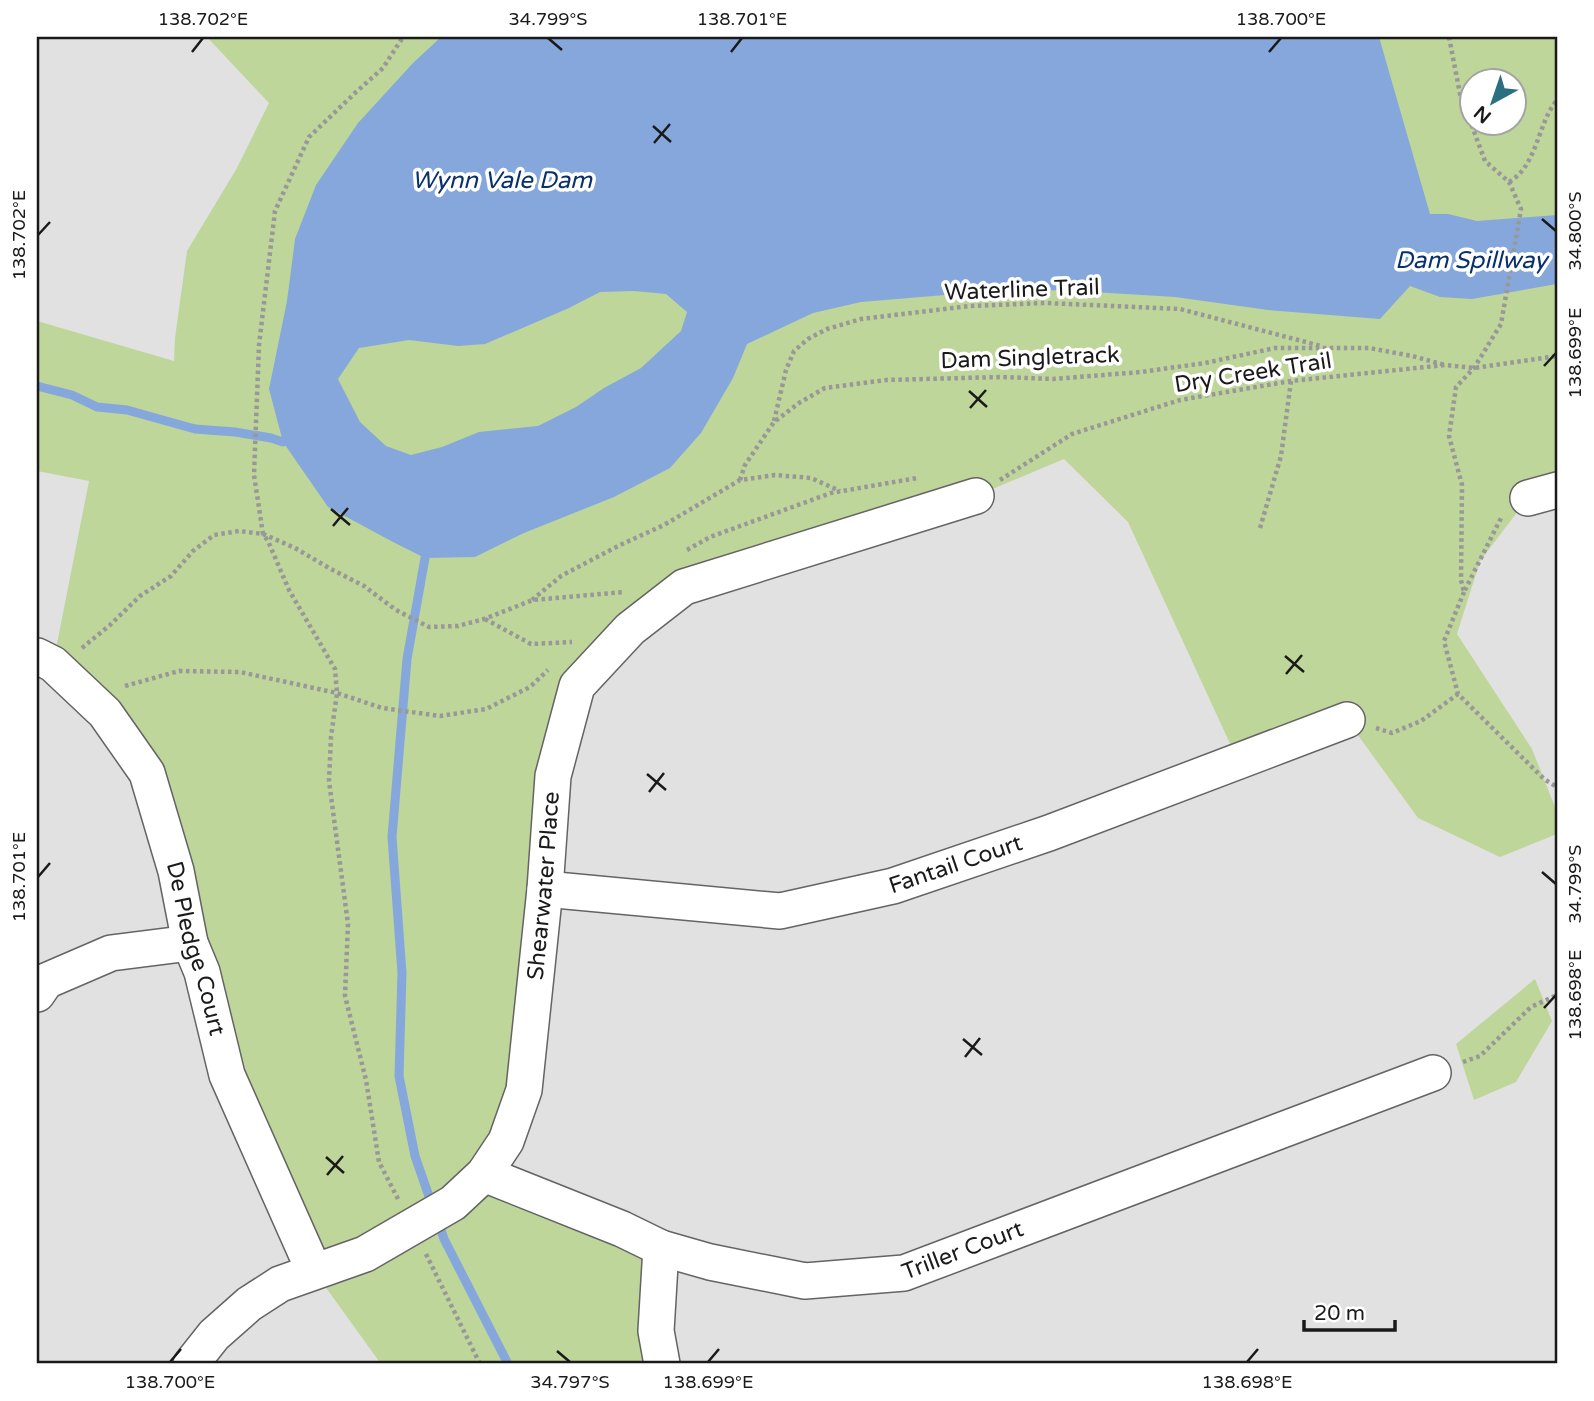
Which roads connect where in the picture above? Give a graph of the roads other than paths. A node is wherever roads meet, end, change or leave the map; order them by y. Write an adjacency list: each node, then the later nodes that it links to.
1 (976, 496): 4 (street, Shearwater Place)
2 (45, 660): 5 (street, De Pledge Court)
3 (1347, 720): 4 (street, Fantail Court)
4 (545, 889): 8 (street, Shearwater Place)
5 (190, 943): 6 (street); 10 (street, De Pledge Court)
6 (37, 994)
7 (1433, 1073): 9 (street, Triller Court)
8 (484, 1174): 9 (street, Triller Court); 10 (street, Shearwater Place)
9 (661, 1248): 12 (street)
10 (314, 1271): 11 (street, Shearwater Place)
11 (191, 1364)
12 (663, 1364)

